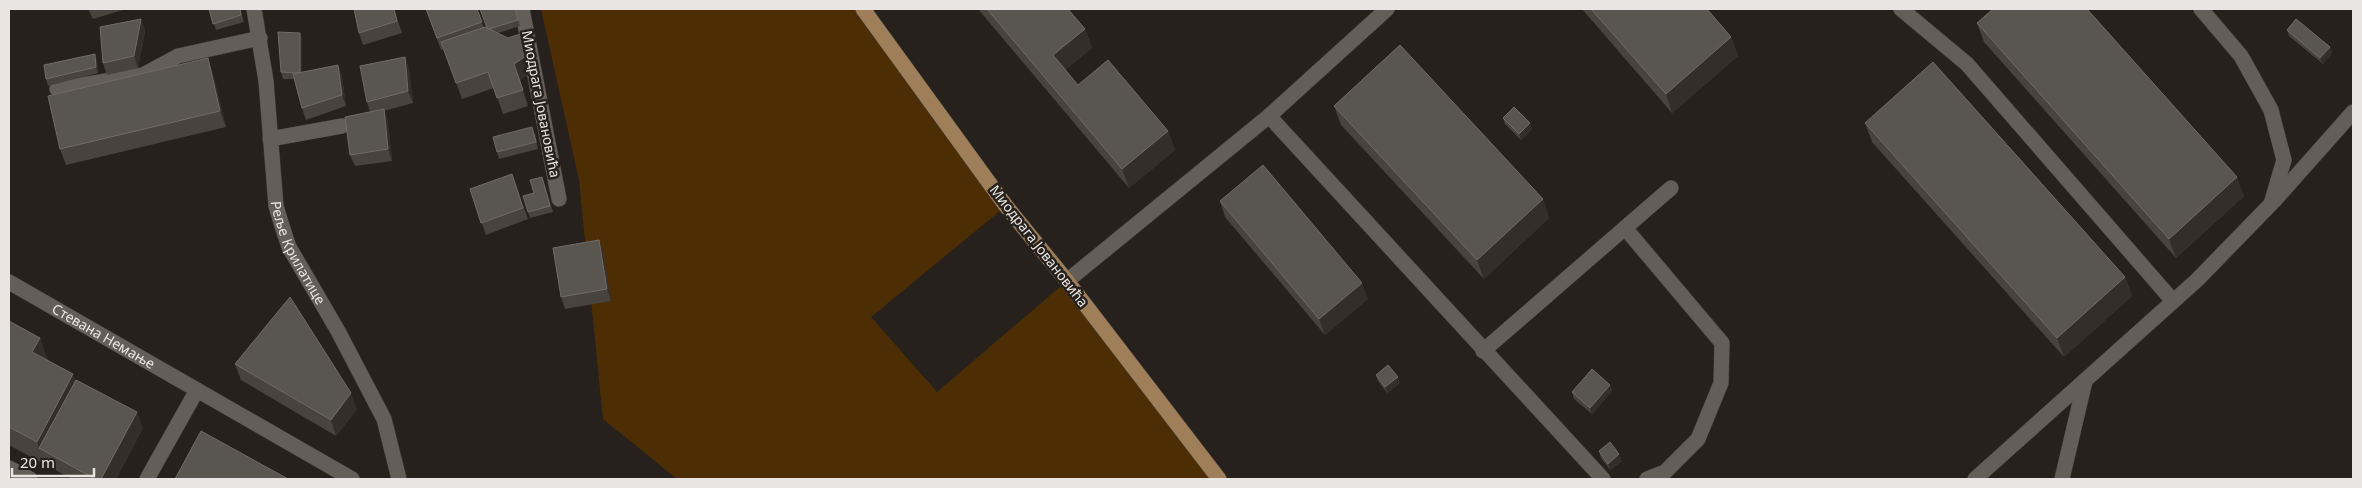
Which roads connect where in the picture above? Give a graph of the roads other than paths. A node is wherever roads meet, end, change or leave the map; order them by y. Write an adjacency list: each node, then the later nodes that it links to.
1 (254, 9): 7 (street, Реље Крилатице)
2 (522, 9): 14 (street, Миодрага Јовановића)
3 (863, 9): 17 (main road, Миодрага Јовановића)
4 (1387, 9): 10 (street)
5 (1901, 9): 19 (street)
6 (2201, 9): 15 (street)
7 (260, 38): 8 (street); 12 (street, Реље Крилатице)
8 (57, 89)
9 (2353, 112): 15 (street)
10 (1269, 116): 17 (street); 20 (street)
11 (342, 126): 12 (street)
12 (270, 139): 27 (street, Реље Крилатице)
13 (1671, 188): 16 (street)
14 (559, 199)
15 (2271, 204): 19 (street)
16 (1625, 228): 20 (street); 30 (street)
17 (1067, 281): 28 (main road, Миодрага Јовановића)
18 (9, 282): 22 (street, Стевана Немање)
19 (2173, 301): 21 (street)
20 (1483, 351): 29 (street)
21 (2085, 381): 31 (street); 32 (street)
22 (197, 390): 25 (street); 26 (street, Стевана Немање)
23 (9, 468): 24 (street)
24 (30, 479)
25 (147, 479)
26 (352, 479)
27 (399, 479)
28 (1219, 479)
29 (1603, 479)
30 (1647, 479)
31 (1975, 479)
32 (2062, 479)

